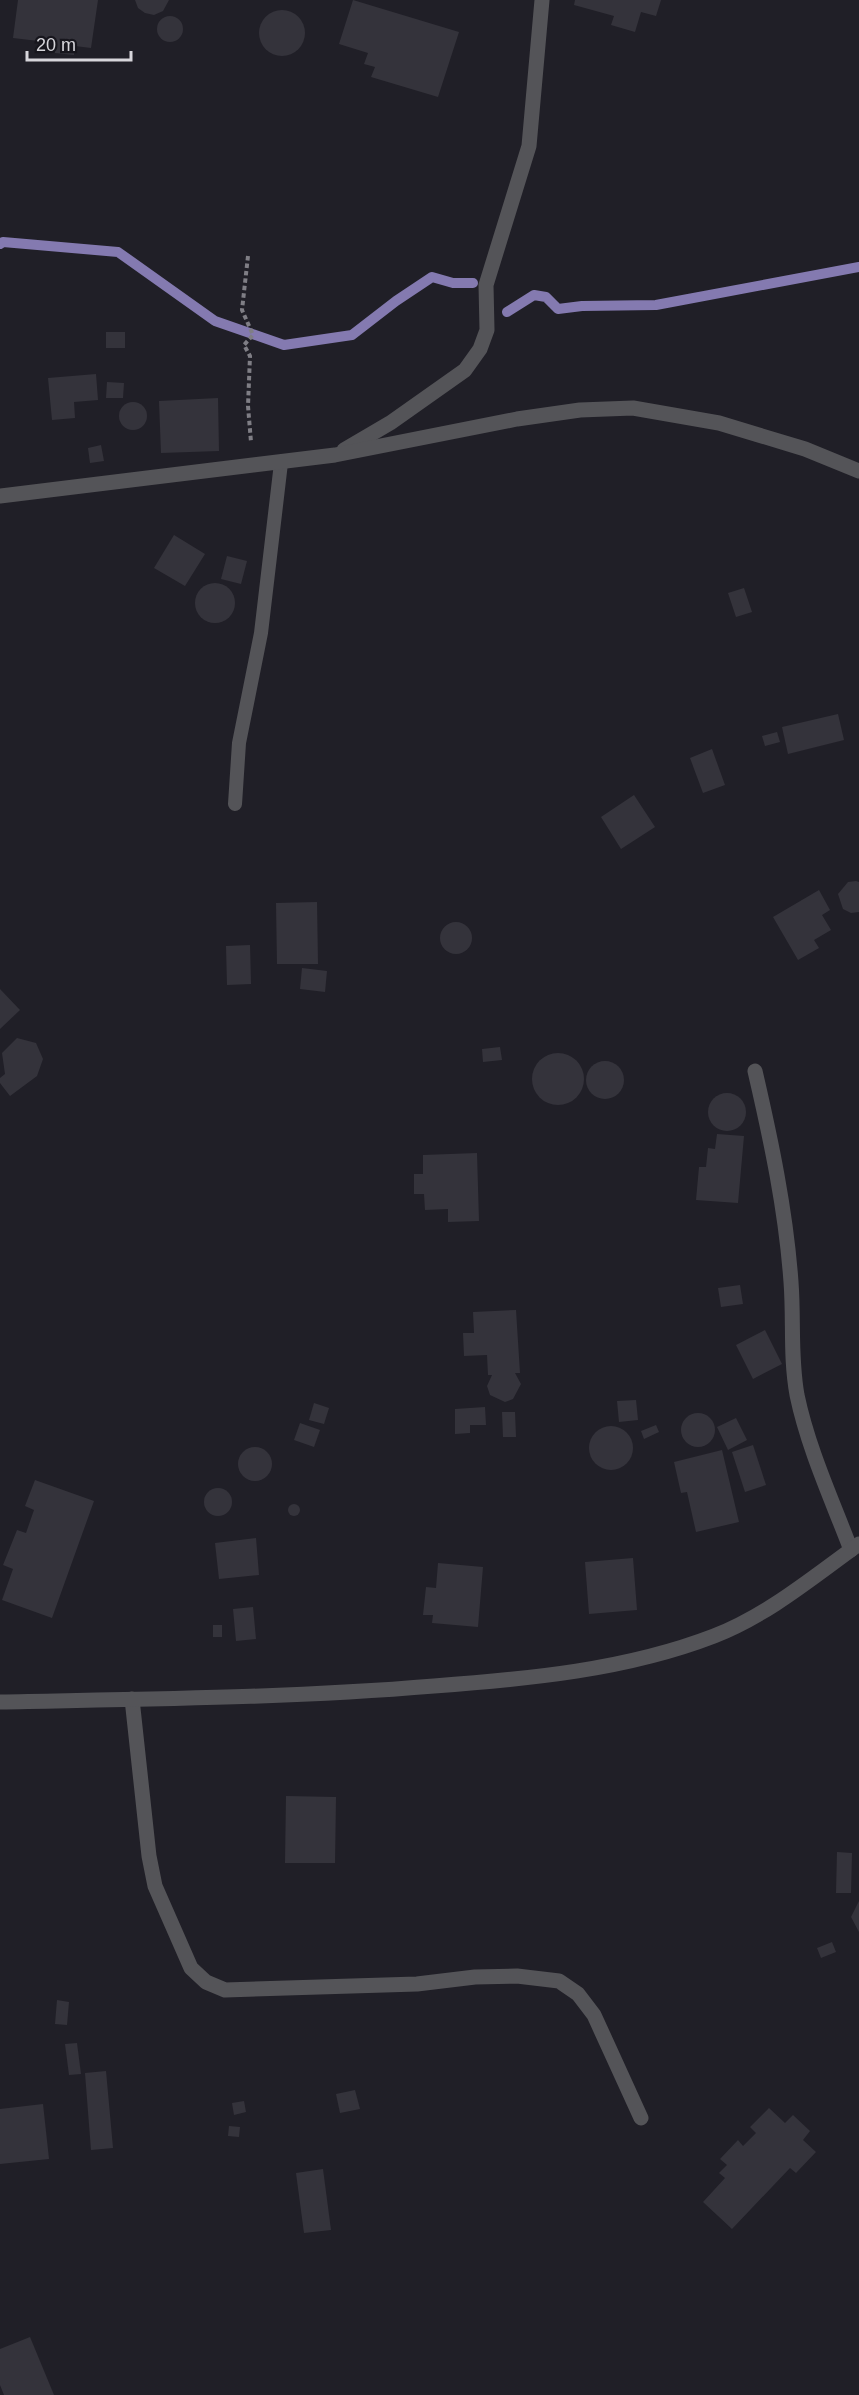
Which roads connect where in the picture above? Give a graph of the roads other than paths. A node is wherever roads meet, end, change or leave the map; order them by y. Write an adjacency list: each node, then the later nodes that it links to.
1 (542, 0): 2 (street)
2 (335, 455): 3 (street); 4 (street)
3 (281, 463): 5 (street); 6 (lane)
4 (859, 471)
5 (0, 496)
6 (235, 804)
7 (755, 1071): 8 (street)
8 (855, 1547): 9 (street)
9 (132, 1699): 10 (street); 11 (street)
10 (0, 1702)
11 (641, 2118)

